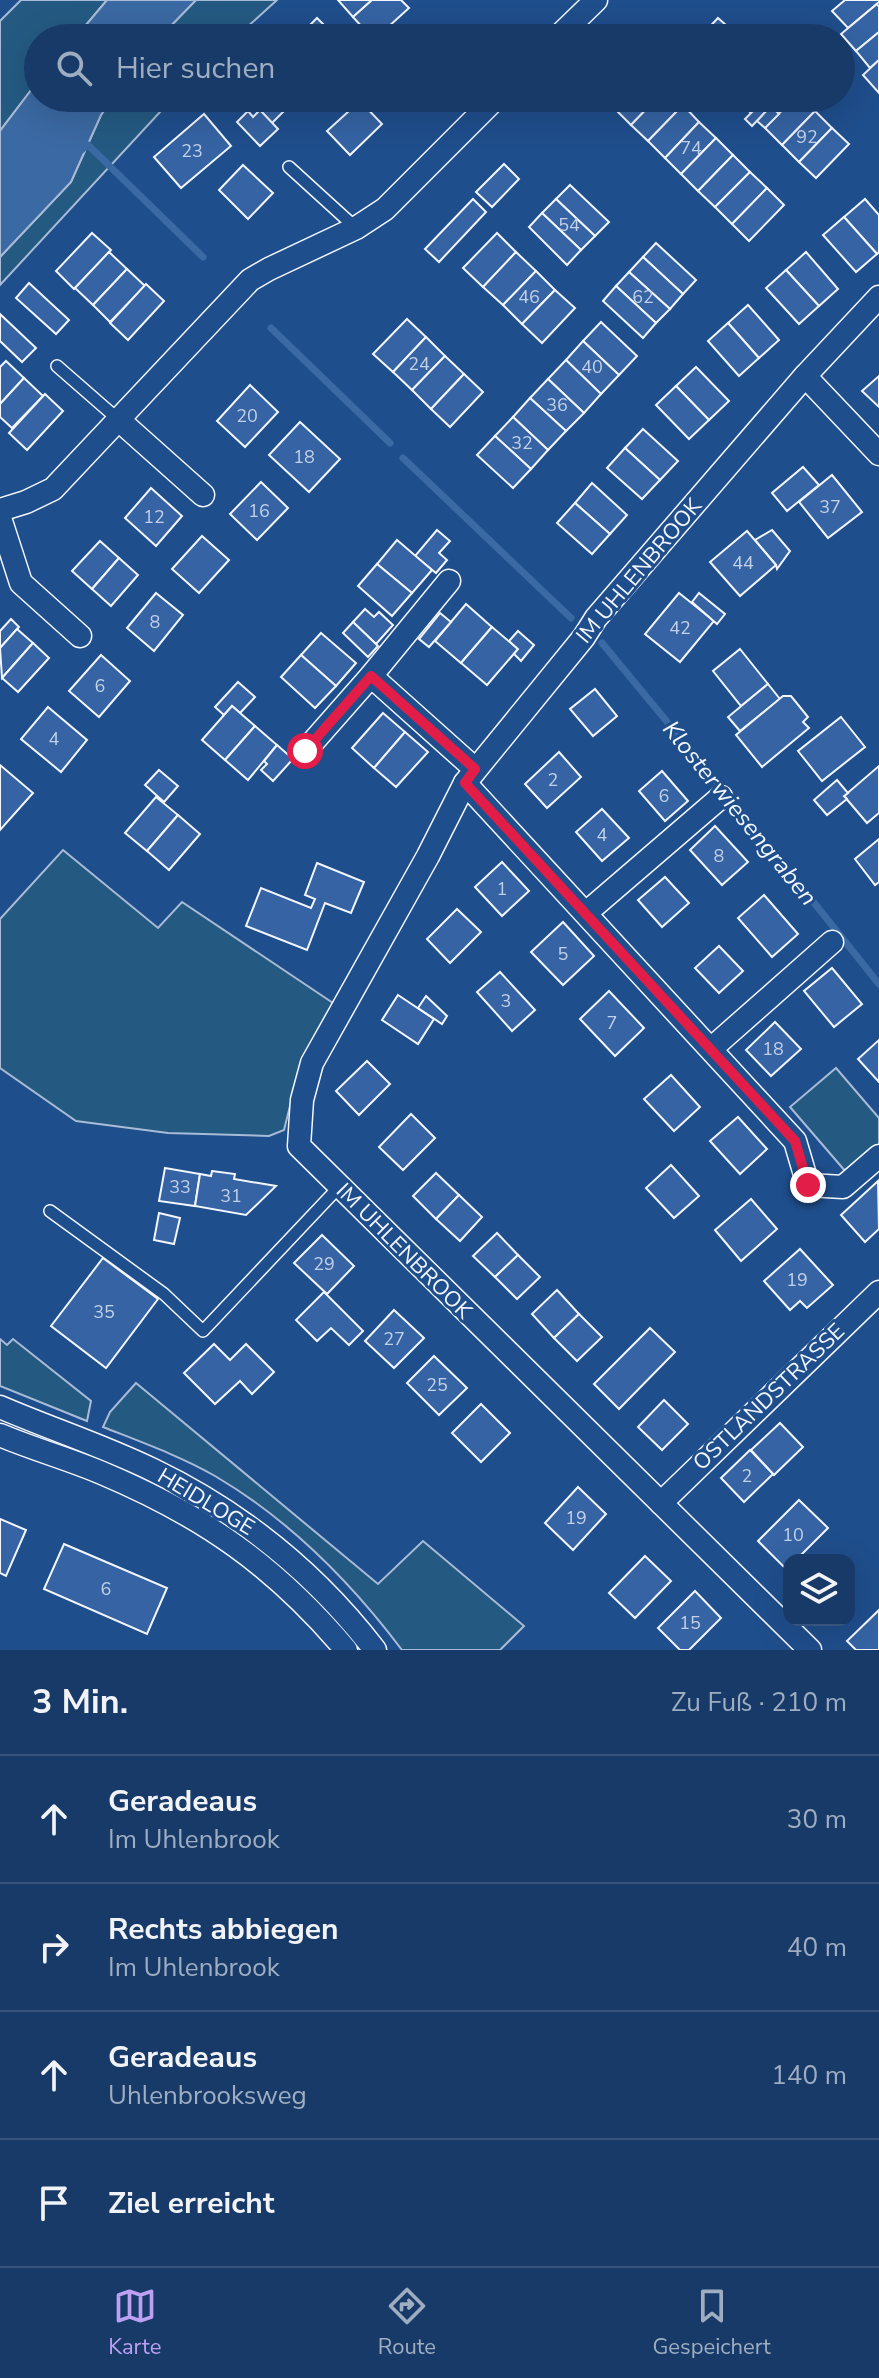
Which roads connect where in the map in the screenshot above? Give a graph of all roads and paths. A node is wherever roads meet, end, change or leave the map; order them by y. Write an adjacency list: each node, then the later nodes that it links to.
1 (596, 0): 2 (street)
2 (571, 24)
3 (482, 112): 5 (street)
4 (289, 167): 5 (lane)
5 (356, 228): 9 (street)
6 (879, 297): 8 (street)
7 (57, 366): 9 (lane)
8 (805, 376): 10 (street); 18 (street, IM UHLENBROOK)
9 (120, 421): 11 (street); 12 (street)
10 (879, 454)
11 (203, 495)
12 (0, 510)
13 (0, 518): 15 (street)
14 (449, 581): 16 (street)
15 (80, 636)
16 (371, 676): 17 (street); 18 (street)
17 (305, 751)
18 (470, 776): 20 (street); 24 (street, IM UHLENBROOK)
19 (721, 797): 20 (street)
20 (586, 913): 22 (street)
21 (832, 942): 22 (street)
22 (712, 1048): 23 (street)
23 (879, 1156)
24 (339, 1187): 25 (lane); 29 (street, IM UHLENBROOK)
25 (50, 1211)
26 (879, 1292): 29 (street, OSTLANDSTRASSE)
27 (0, 1407): 30 (street, HEIDLOGE)
28 (0, 1435): 30 (street, HEIDLOGE)
29 (661, 1503): 31 (street, IM UHLENBROOK)
30 (360, 1647)
31 (810, 1650)

